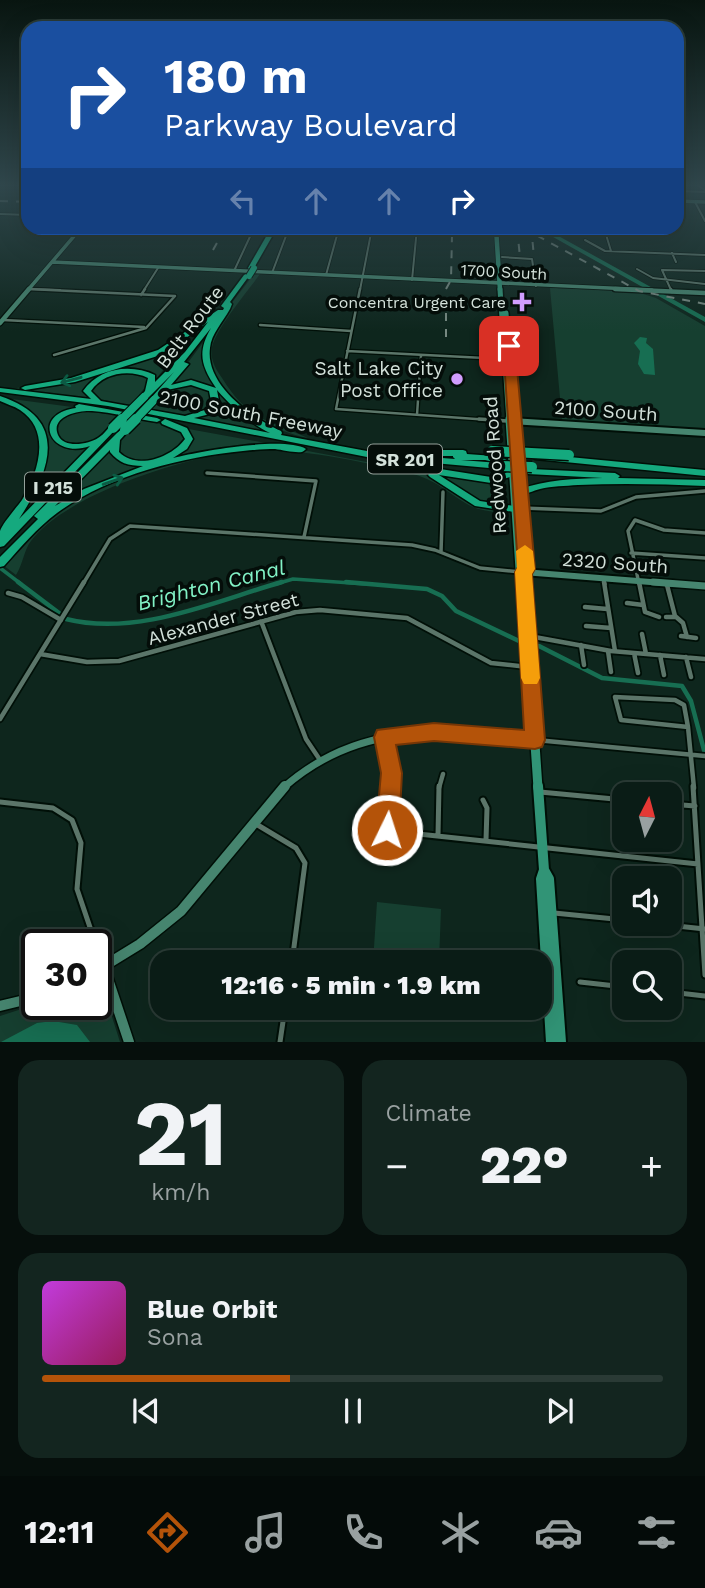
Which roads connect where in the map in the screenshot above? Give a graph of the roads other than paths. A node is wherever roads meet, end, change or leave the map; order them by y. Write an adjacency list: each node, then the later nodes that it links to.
1 (75, 235): 17 (street)
2 (251, 235): 22 (street)
3 (264, 235): 21 (highway)
4 (272, 235): 21 (highway, Belt Route / I 215)
5 (286, 235): 24 (street)
6 (337, 235): 25 (street)
7 (371, 235): 26 (street)
8 (417, 235): 28 (street)
9 (498, 235): 29 (main road, Redwood Road)
10 (499, 235): 16 (main road, Redwood Road)
11 (606, 235): 13 (street)
12 (585, 240): 13 (street)
13 (611, 251): 14 (street)
14 (672, 253): 15 (street); 18 (street)
15 (705, 255)
16 (502, 257): 29 (main road, Redwood Road); 31 (street)
17 (52, 262): 19 (street, 1700 South); 32 (street)
18 (676, 262)
19 (158, 268): 22 (street, 1700 South); 35 (street)
20 (637, 269): 27 (street)
21 (251, 270): 36 (highway, Belt Route / I 215); 37 (highway, Belt Route / I 215)
22 (234, 271): 24 (street, 1700 South)
23 (705, 271): 27 (street)
24 (272, 273): 25 (street, 1700 South)
25 (326, 275): 26 (street, 1700 South)
26 (362, 277): 28 (street, 1700 South); 41 (street)
27 (664, 279): 30 (street); 33 (street)
28 (412, 280): 29 (street, 1700 South)
29 (502, 284): 31 (street, 1700 South); 45 (main road, Redwood Road)
30 (705, 284)
31 (536, 286): 33 (street, 1700 South)
32 (29, 289): 35 (street); 38 (street)
33 (672, 292): 34 (street, 1700 South)
34 (705, 293)
35 (141, 295): 40 (street)
36 (229, 304): 48 (highway, Belt Route / I 215); 58 (highway)
37 (220, 312): 46 (highway, one-way to 46); 47 (highway, Belt Route / I 215)
38 (1, 321): 40 (street)
39 (260, 325): 41 (street)
40 (146, 328): 43 (street)
41 (351, 331): 42 (street)
42 (346, 351): 44 (street); 52 (street, 2100 South)
43 (54, 355)
44 (421, 355): 45 (street); 52 (street)
45 (507, 359): 53 (main road, Redwood Road)
46 (0, 393): 49 (highway, 2100 South Freeway / SR 201); 50 (highway, 2100 South Freeway / SR 201); 73 (highway)
47 (146, 394): 49 (highway); 55 (highway, Belt Route / I 215, bridge)
48 (156, 399): 51 (highway); 55 (highway, Belt Route / I 215, bridge)
49 (108, 404): 51 (highway, 2100 South Freeway / SR 201)
50 (96, 409): 54 (highway, 2100 South Freeway / SR 201); 55 (highway)
51 (142, 411): 57 (highway, 2100 South Freeway / SR 201)
52 (417, 416): 53 (street, 2100 South)
53 (513, 421): 56 (street, 2100 South); 62 (main road, Redwood Road)
54 (165, 422): 55 (highway); 58 (highway, 2100 South Freeway / SR 201)
55 (117, 431): 75 (highway, Belt Route / I 215); 78 (highway, Belt Route / I 215)
56 (705, 433)
57 (310, 444): 59 (highway); 61 (highway, 2100 South Freeway / SR 201)
58 (328, 448): 59 (highway); 60 (highway, 2100 South Freeway / SR 201); 64 (highway, bridge); 80 (highway, one-way to 58)
59 (385, 453): 62 (highway)
60 (349, 456): 61 (highway, 2100 South Freeway / SR 201); 63 (highway)
61 (500, 468): 62 (highway, 2100 South Freeway / SR 201, bridge)
62 (518, 468): 63 (highway); 64 (highway); 66 (highway, 2100 South Freeway / SR 201); 67 (highway); 70 (main road, Redwood Road); 71 (main road, Redwood Road)
63 (414, 469): 71 (highway)
64 (665, 469): 66 (highway)
65 (207, 473): 74 (street)
66 (705, 478): 67 (highway)
67 (557, 484): 70 (highway)
68 (705, 491): 71 (street)
69 (443, 492): 76 (street)
70 (522, 492): 71 (main road, Redwood Road)
71 (519, 508): 81 (main road, Redwood Road)
72 (705, 533): 77 (street)
73 (0, 536)
74 (304, 537): 76 (street); 94 (street)
75 (0, 544)
76 (441, 552): 81 (street)
77 (631, 553): 79 (street); 83 (street)
78 (0, 557)
79 (705, 558)
80 (0, 563)
81 (523, 572): 82 (street, 2320 South); 98 (main road, Redwood Road)
82 (603, 578): 83 (street, 2320 South); 90 (street)
83 (636, 581): 84 (street, 2320 South); 88 (street)
84 (667, 583): 85 (street, 2320 South); 93 (street)
85 (705, 586)
86 (8, 593): 94 (street)
87 (627, 603): 88 (street)
88 (643, 605): 91 (street)
89 (584, 607): 90 (street)
90 (608, 609): 97 (street)
91 (659, 617)
92 (666, 617): 93 (street)
93 (676, 617): 100 (street)
94 (61, 620): 105 (street)
95 (261, 621): 105 (street, Alexander Street); 111 (street, Alexander Street); 122 (street)
96 (586, 626): 97 (street)
97 (611, 628): 103 (street)
98 (527, 635): 101 (street); 111 (main road, Redwood Road)
99 (642, 635): 106 (street)
100 (696, 638)
101 (581, 645): 102 (street); 110 (street)
102 (608, 650): 103 (street); 112 (street)
103 (615, 652): 104 (street)
104 (634, 653): 106 (street); 113 (street)
105 (39, 654): 116 (street)
106 (646, 654): 107 (street)
107 (660, 655): 108 (street); 114 (street)
108 (687, 657): 109 (street); 115 (street)
109 (705, 659)
110 (584, 666)
111 (530, 668): 119 (main road, Redwood Road)
112 (611, 672)
113 (638, 673)
114 (664, 675)
115 (691, 677)
116 (0, 719)
117 (688, 727): 117 (street); 120 (street)
118 (384, 737): 119 (street); 122 (street); 132 (street)
119 (535, 740): 120 (street); 124 (main road, Redwood Road)
120 (692, 755): 121 (street); 129 (street)
121 (704, 756)
122 (320, 760): 130 (street)
123 (443, 774): 133 (street)
124 (538, 792): 125 (street); 135 (main road, Redwood Road)
125 (612, 799)
126 (483, 800): 134 (street)
127 (0, 802): 141 (street)
128 (682, 805): 129 (street)
129 (695, 806): 136 (street)
130 (251, 821): 143 (street); 144 (street)
131 (362, 828): 132 (street)
132 (387, 830): 133 (street)
133 (438, 835): 134 (street)
134 (486, 840): 135 (street)
135 (543, 849): 136 (street); 137 (main road, Redwood Road)
136 (698, 864): 142 (street)
137 (544, 870): 138 (main road, Redwood Road); 156 (main road, Redwood Road)
138 (551, 913): 139 (street); 157 (main road, Redwood Road)
139 (612, 919)
140 (682, 927): 142 (street)
141 (91, 929)
142 (703, 929): 145 (street)
143 (294, 950)
144 (112, 961)
145 (705, 975)
146 (580, 982): 147 (street)
147 (612, 986)
148 (682, 993): 149 (street)
149 (705, 996)
150 (112, 999): 154 (street)
151 (21, 1001): 152 (street)
152 (0, 1006)
153 (283, 1020): 155 (street)
154 (129, 1042)
155 (280, 1042)
156 (551, 1042)
157 (561, 1042)

